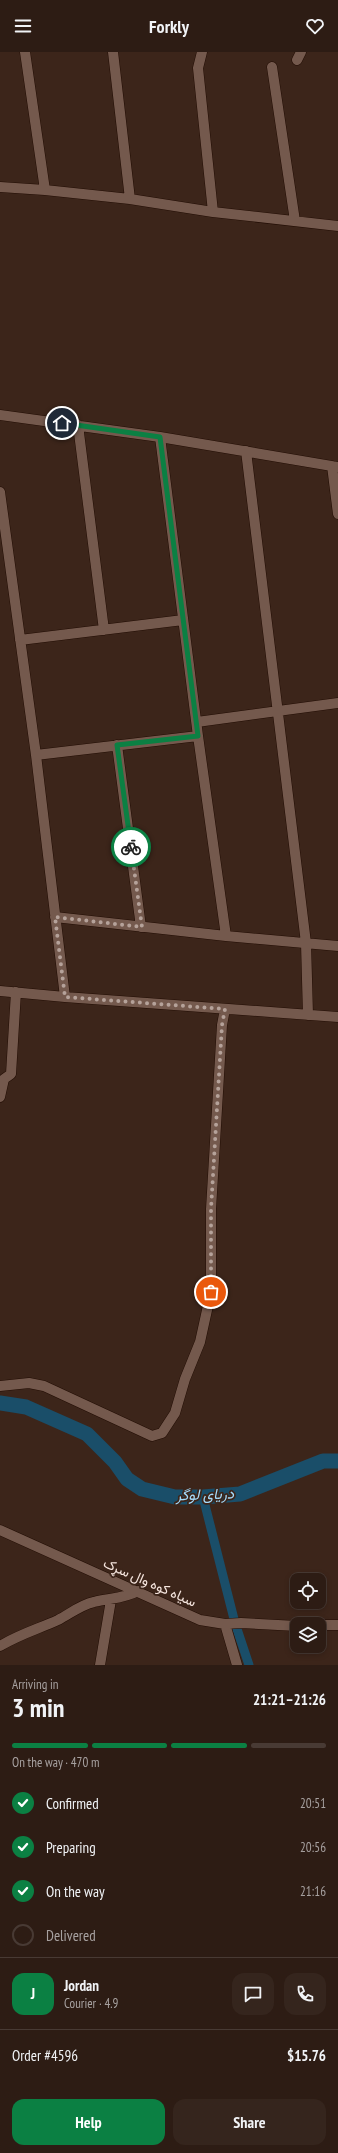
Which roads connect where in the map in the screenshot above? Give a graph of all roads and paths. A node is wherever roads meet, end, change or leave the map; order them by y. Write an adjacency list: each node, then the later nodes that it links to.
1 (25, 52): 6 (street)
2 (113, 52): 7 (street)
3 (202, 52): 8 (street)
4 (272, 67): 9 (street)
5 (0, 188): 6 (street)
6 (45, 190): 7 (street)
7 (130, 199): 8 (street)
8 (213, 212): 9 (street)
9 (295, 221): 10 (street)
10 (338, 226)
11 (0, 415): 12 (street)
12 (78, 425): 13 (street); 19 (street)
13 (160, 437): 14 (street); 18 (street)
14 (246, 451): 15 (street); 22 (street)
15 (335, 467): 17 (street)
16 (0, 492): 20 (street)
17 (338, 514)
18 (183, 620): 19 (street); 23 (street)
19 (104, 630): 20 (street)
20 (20, 640): 26 (street)
21 (338, 703): 22 (street)
22 (278, 711): 23 (street); 30 (street)
23 (197, 722): 24 (street)
24 (198, 736): 25 (street); 29 (street)
25 (117, 745): 26 (street); 28 (street)
26 (36, 755): 27 (street)
27 (55, 917): 28 (street); 34 (street)
28 (142, 927): 29 (street)
29 (226, 936): 30 (street)
30 (306, 943): 31 (street); 35 (street)
31 (338, 946)
32 (0, 991): 33 (street)
33 (16, 995): 34 (street); 38 (street)
34 (65, 997): 36 (street)
35 (308, 1015): 36 (street); 37 (street)
36 (224, 1016): 39 (street)
37 (338, 1017)
38 (0, 1097)
39 (0, 1386)
40 (0, 1530): 41 (street, سیاه کوه وال سړک)
41 (138, 1592): 42 (street); 43 (street, سیاه کوه وال سړک)
42 (110, 1600): 47 (street); 48 (street)
43 (227, 1624): 46 (street, سیاه کوه وال سړک); 49 (street)
44 (326, 1625): 45 (street)
45 (338, 1625)
46 (290, 1626)
47 (0, 1646)
48 (100, 1665)
49 (237, 1665)

